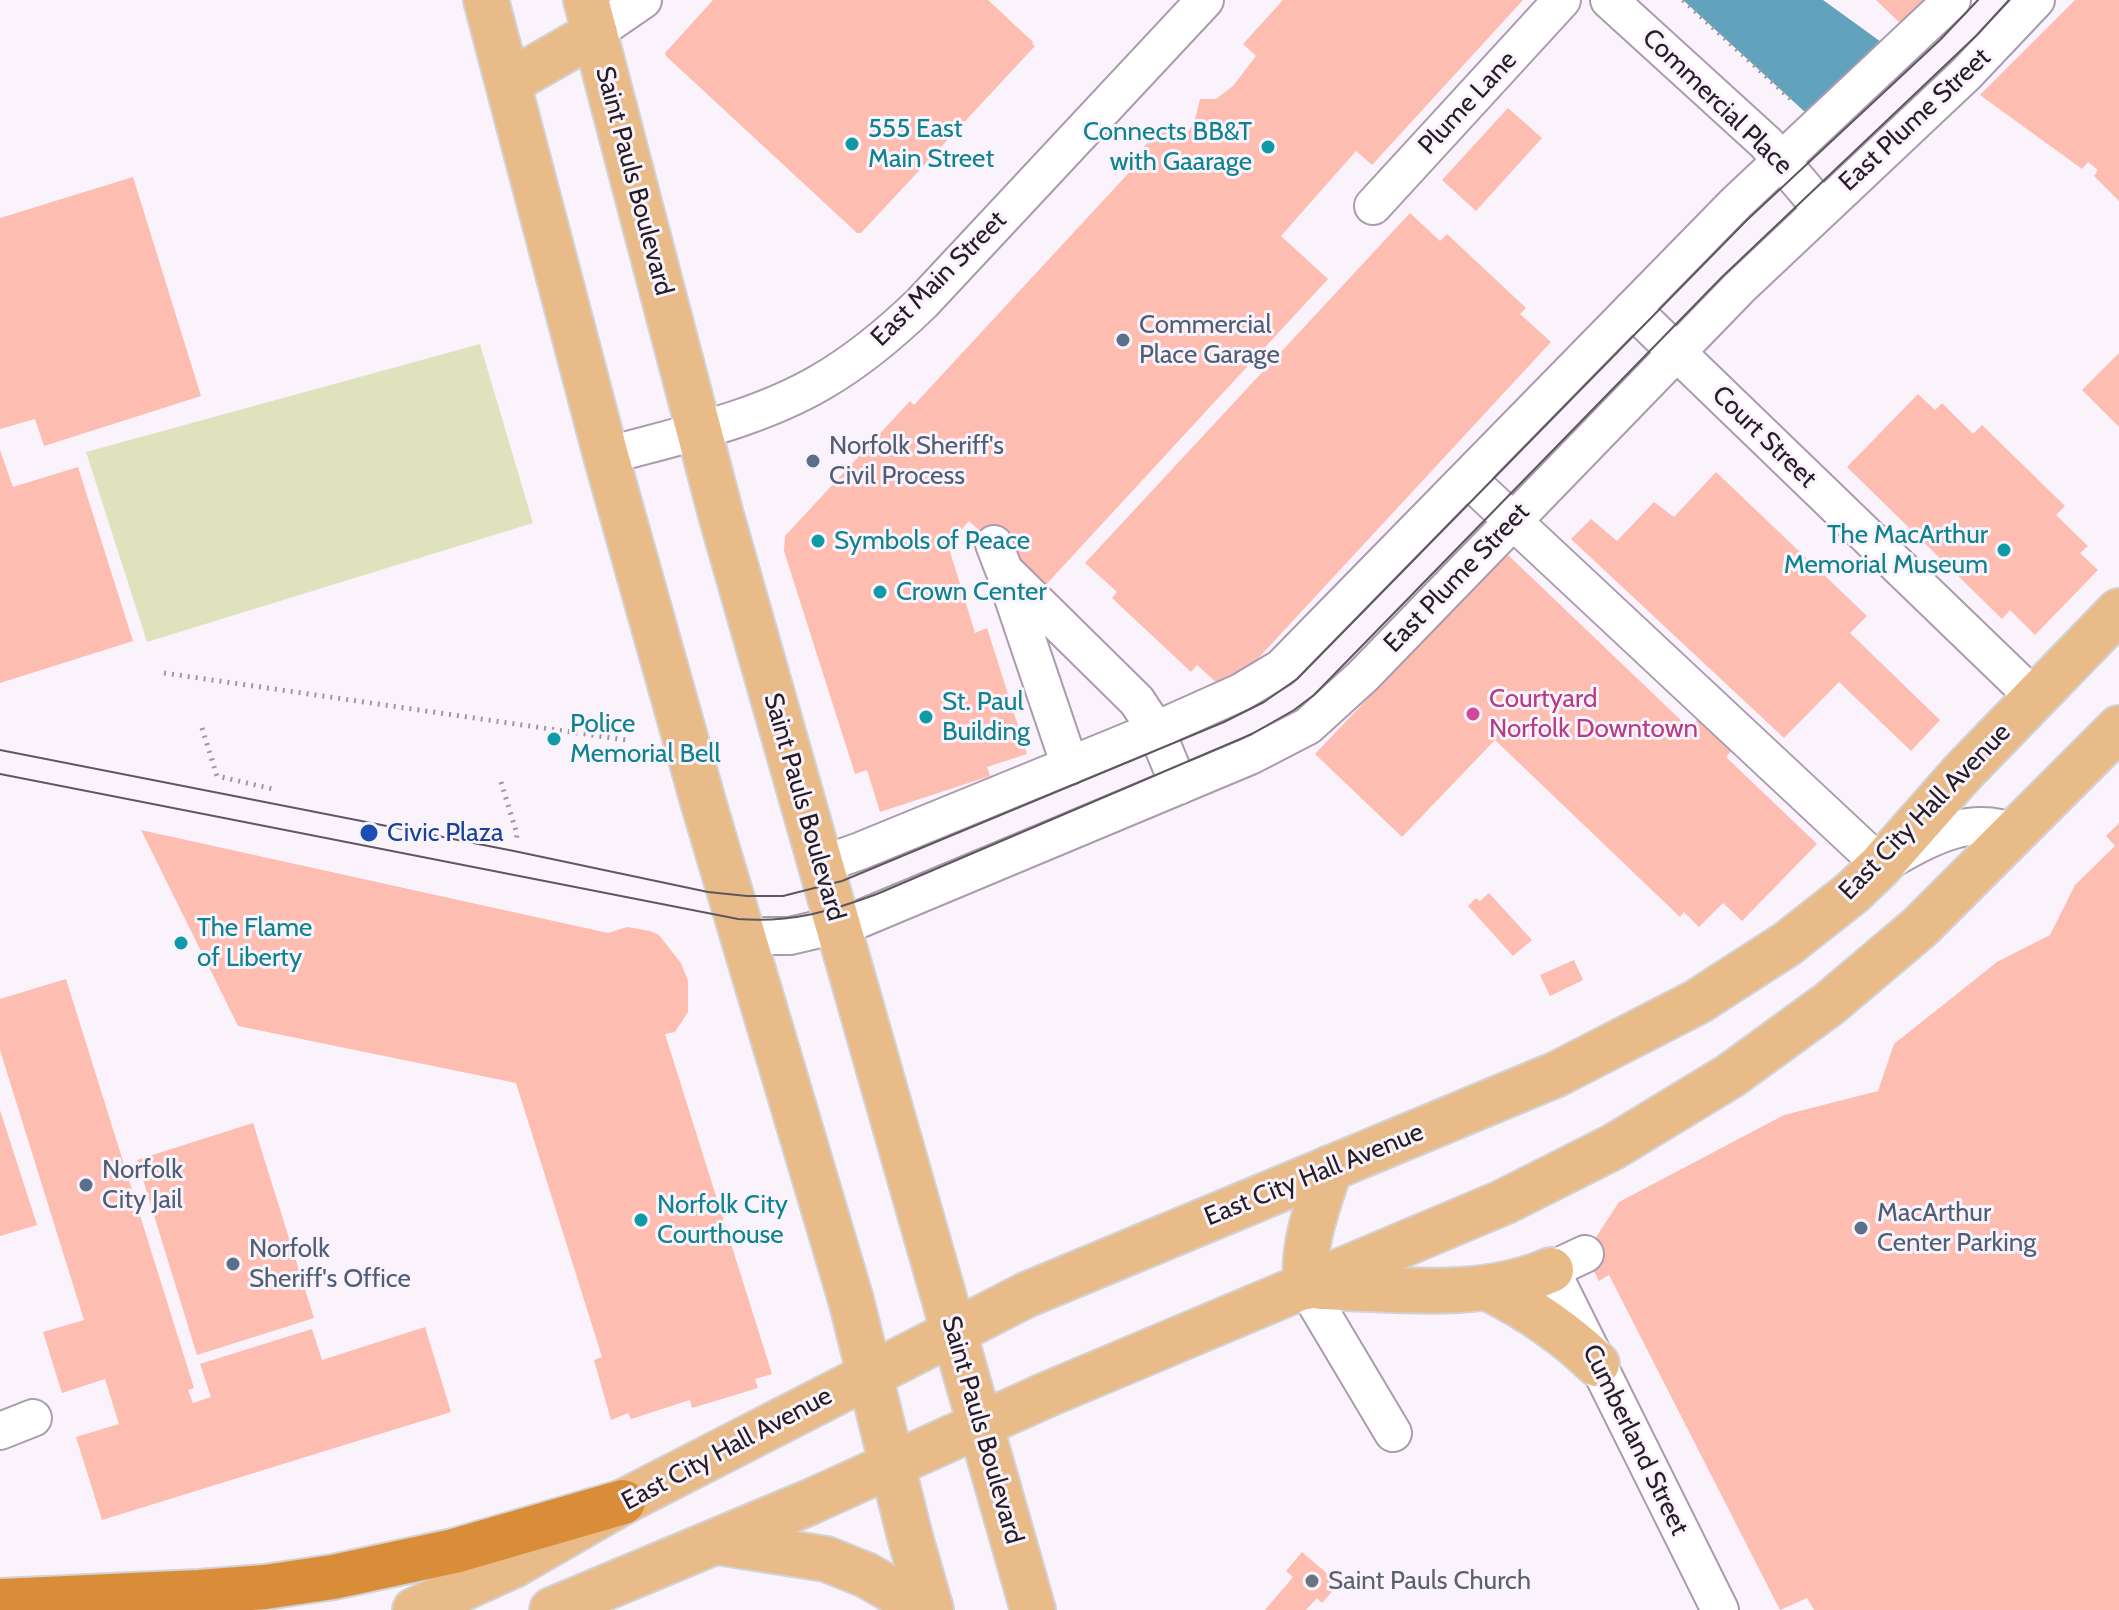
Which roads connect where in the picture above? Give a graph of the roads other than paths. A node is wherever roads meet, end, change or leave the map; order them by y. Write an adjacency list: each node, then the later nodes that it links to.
1 (486, 0): 9 (main road)
2 (643, 0): 8 (street)
3 (1205, 0): 15 (street, East Main Street)
4 (1562, 0): 11 (street, Plume Lane)
5 (1609, 0): 10 (street, Commercial Place)
6 (1952, 0): 10 (street)
7 (2036, 0): 12 (street, East Plume Street)
8 (591, 16): 9 (main road); 15 (main road, Saint Pauls Boulevard)
9 (508, 83): 16 (main road)
10 (1781, 159): 12 (street, Commercial Place); 13 (street)
11 (1373, 206)
12 (1821, 208): 14 (street, East Plume Street)
13 (1632, 309): 14 (street, Court Street); 17 (street)
14 (1677, 353): 18 (street, East Plume Street); 20 (street, Court Street)
15 (699, 430): 16 (street, East Main Street); 26 (main road, Saint Pauls Boulevard)
16 (606, 456): 29 (main road)
17 (1467, 478): 18 (street); 22 (street)
18 (1513, 521): 24 (street, East Plume Street); 27 (street)
19 (2119, 611): 20 (main road, East City Hall Avenue)
20 (2035, 698): 27 (main road, East City Hall Avenue)
21 (2119, 728): 25 (main road)
22 (1156, 730): 23 (street); 23 (street); 24 (street)
23 (1070, 766): 26 (street)
24 (1179, 786): 28 (street, East Plume Street)
25 (2016, 833): 27 (street); 32 (main road)
26 (821, 865): 28 (main road, Saint Pauls Boulevard)
27 (1881, 865): 30 (main road, East City Hall Avenue)
28 (838, 926): 29 (street, East Plume Street); 34 (main road, Saint Pauls Boulevard)
29 (742, 936): 36 (main road)
30 (1330, 1168): 32 (main road); 34 (main road, East City Hall Avenue)
31 (1568, 1262): 33 (main road); 35 (street, Cumberland Street)
32 (1306, 1287): 33 (main road); 38 (main road); 40 (street)
33 (1488, 1288): 35 (main road)
34 (954, 1332): 36 (main road, East City Hall Avenue); 38 (main road, Saint Pauls Boulevard)
35 (1597, 1364): 49 (street, Cumberland Street)
36 (869, 1375): 41 (main road); 42 (main road, East City Hall Avenue)
37 (33, 1418): 39 (street)
38 (980, 1425): 41 (main road); 48 (main road, Saint Pauls Boulevard)
39 (0, 1431)
40 (1393, 1433)
41 (892, 1465): 43 (main road); 47 (main road)
42 (623, 1502): 44 (highway); 45 (main road, East City Hall Avenue)
43 (717, 1542): 46 (main road); 47 (main road)
44 (0, 1601)
45 (415, 1610)
46 (552, 1610)
47 (929, 1610)
48 (1033, 1610)
49 (1720, 1610)

